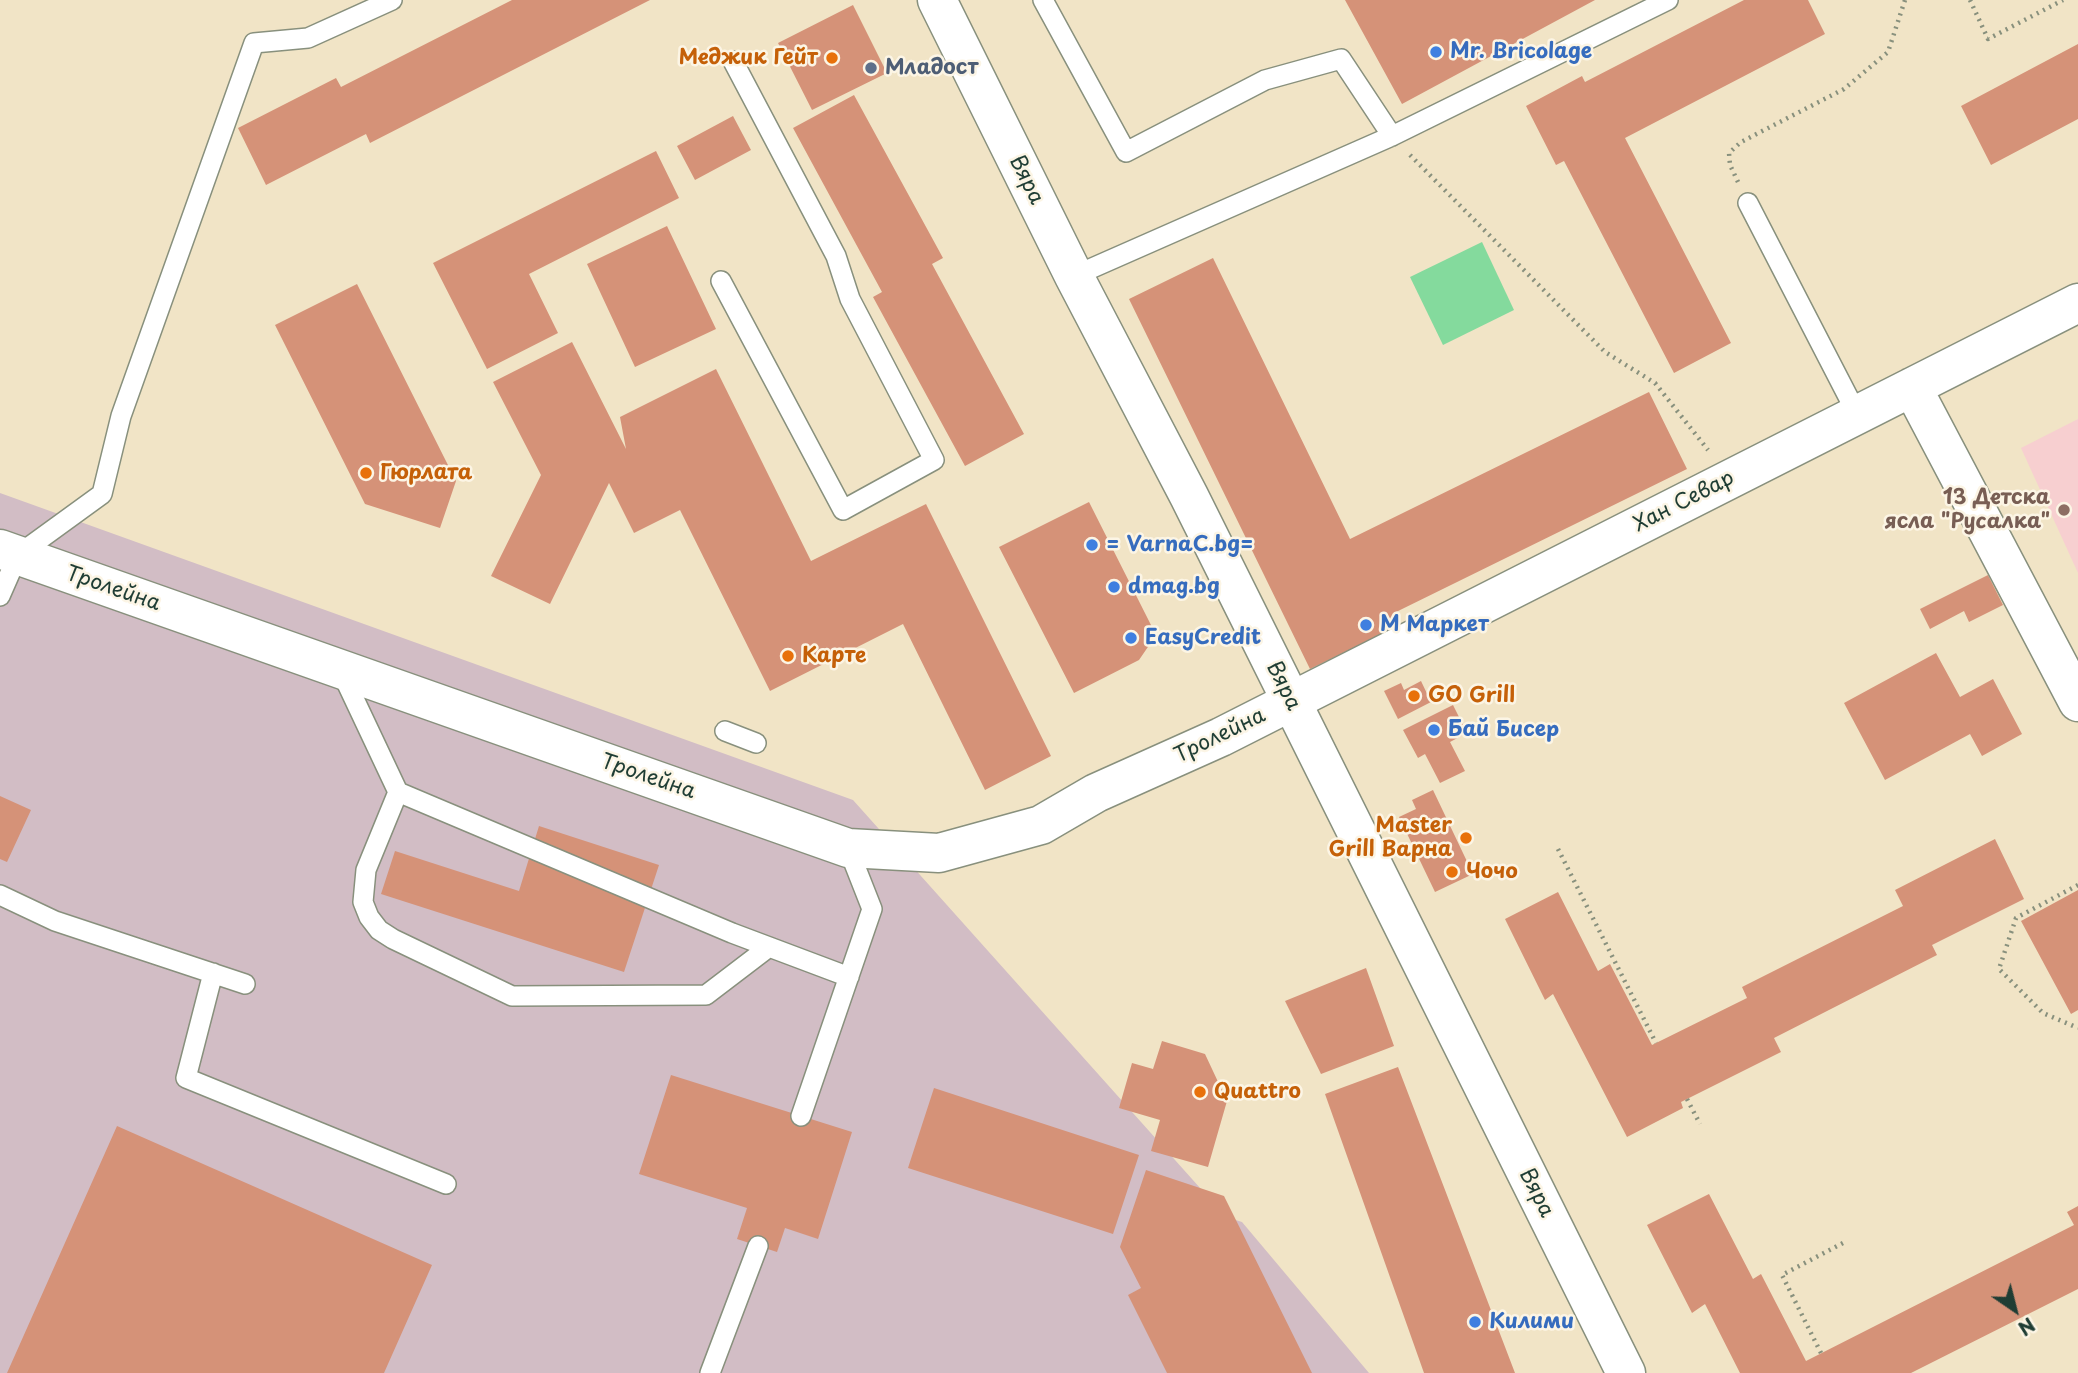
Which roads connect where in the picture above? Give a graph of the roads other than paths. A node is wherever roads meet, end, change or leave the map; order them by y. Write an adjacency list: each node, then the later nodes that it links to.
1 (392, 0): 13 (lane)
2 (937, 0): 8 (street, Вяра)
3 (1043, 0): 6 (lane)
4 (1668, 0): 6 (lane)
5 (733, 61): 9 (lane)
6 (1392, 136): 8 (lane)
7 (1748, 203): 12 (lane)
8 (1074, 276): 16 (street, Вяра)
9 (721, 281)
10 (2078, 303): 11 (street, Хан Севар)
11 (1912, 387): 12 (street, Хан Севар); 17 (street)
12 (1857, 414): 16 (street, Хан Севар)
13 (9, 552): 14 (lane); 15 (street, Тролейна)
14 (0, 596)
15 (340, 668): 20 (lane); 21 (street, Тролейна)
16 (1290, 701): 21 (street, Тролейна); 31 (street, Вяра)
17 (2078, 702)
18 (725, 731): 19 (lane)
19 (756, 743)
20 (398, 792): 23 (lane); 23 (lane)
21 (848, 848): 25 (lane)
22 (0, 895): 24 (lane)
23 (769, 947): 25 (lane)
24 (213, 973): 26 (lane); 28 (lane)
25 (849, 977): 27 (lane)
26 (245, 984)
27 (801, 1116)
28 (446, 1184)
29 (758, 1246): 30 (lane)
30 (710, 1373)
31 (1626, 1373)

